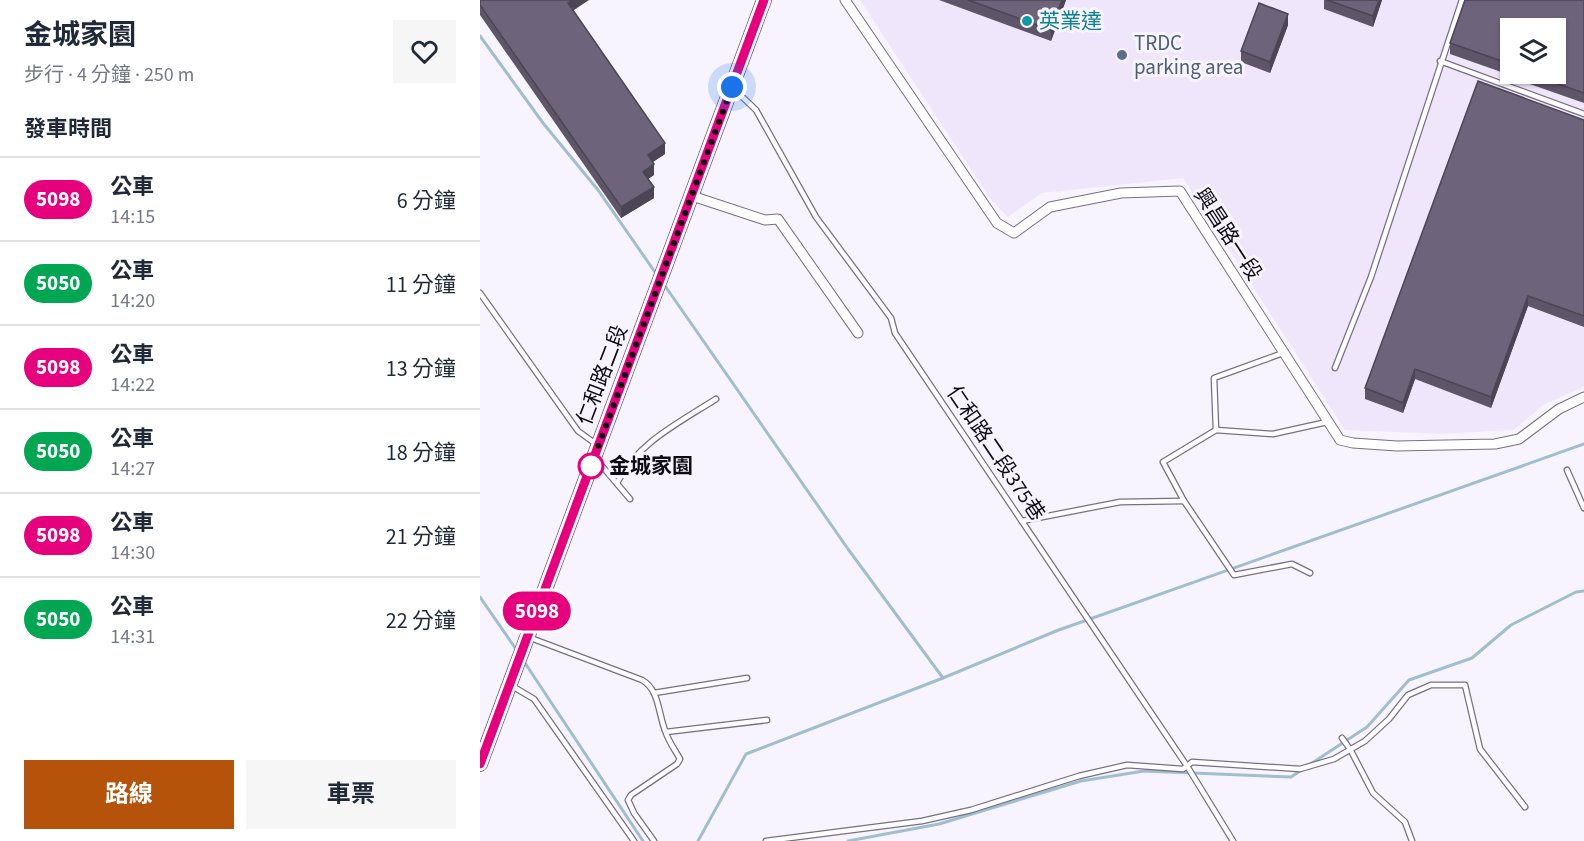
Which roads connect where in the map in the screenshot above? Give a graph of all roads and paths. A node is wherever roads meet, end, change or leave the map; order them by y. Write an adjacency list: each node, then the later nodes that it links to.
1 (764, 0): 5 (main road, 仁和路二段)
2 (845, 0): 10 (street, 興昌路一段)
3 (1462, 0): 4 (lane)
4 (1440, 61): 6 (lane); 11 (lane)
5 (732, 87): 7 (main road, 仁和路二段); 22 (lane, 仁和路二段375巷)
6 (1584, 114)
7 (692, 196): 9 (street); 16 (main road, 仁和路二段)
8 (480, 293): 16 (lane)
9 (858, 333)
10 (1283, 353): 14 (street, 興昌路一段); 15 (lane)
11 (1335, 368)
12 (1584, 397): 14 (street, 興昌路一段)
13 (716, 399): 18 (lane)
14 (1328, 422): 15 (lane)
15 (1216, 430): 20 (lane)
16 (597, 451): 18 (lane); 24 (main road, 仁和路二段)
17 (1567, 470): 21 (lane)
18 (617, 483): 19 (lane)
19 (630, 499)
20 (1184, 501): 22 (lane); 23 (lane)
21 (1584, 508)
22 (1022, 521): 33 (lane, 仁和路二段375巷)
23 (1310, 573)
24 (527, 636): 26 (main road, 仁和路二段); 27 (lane)
25 (747, 678): 27 (lane)
26 (509, 685): 32 (main road, 仁和路二段); 35 (lane)
27 (654, 693): 29 (lane)
28 (767, 720): 29 (lane)
29 (666, 732): 36 (lane)
30 (1342, 738): 31 (lane)
31 (1349, 747): 33 (lane); 34 (lane); 39 (lane)
32 (480, 764)
33 (1189, 768): 37 (lane); 38 (lane, 仁和路二段375巷)
34 (1525, 807)
35 (634, 841)
36 (654, 841)
37 (766, 841)
38 (1233, 841)
39 (1412, 841)

